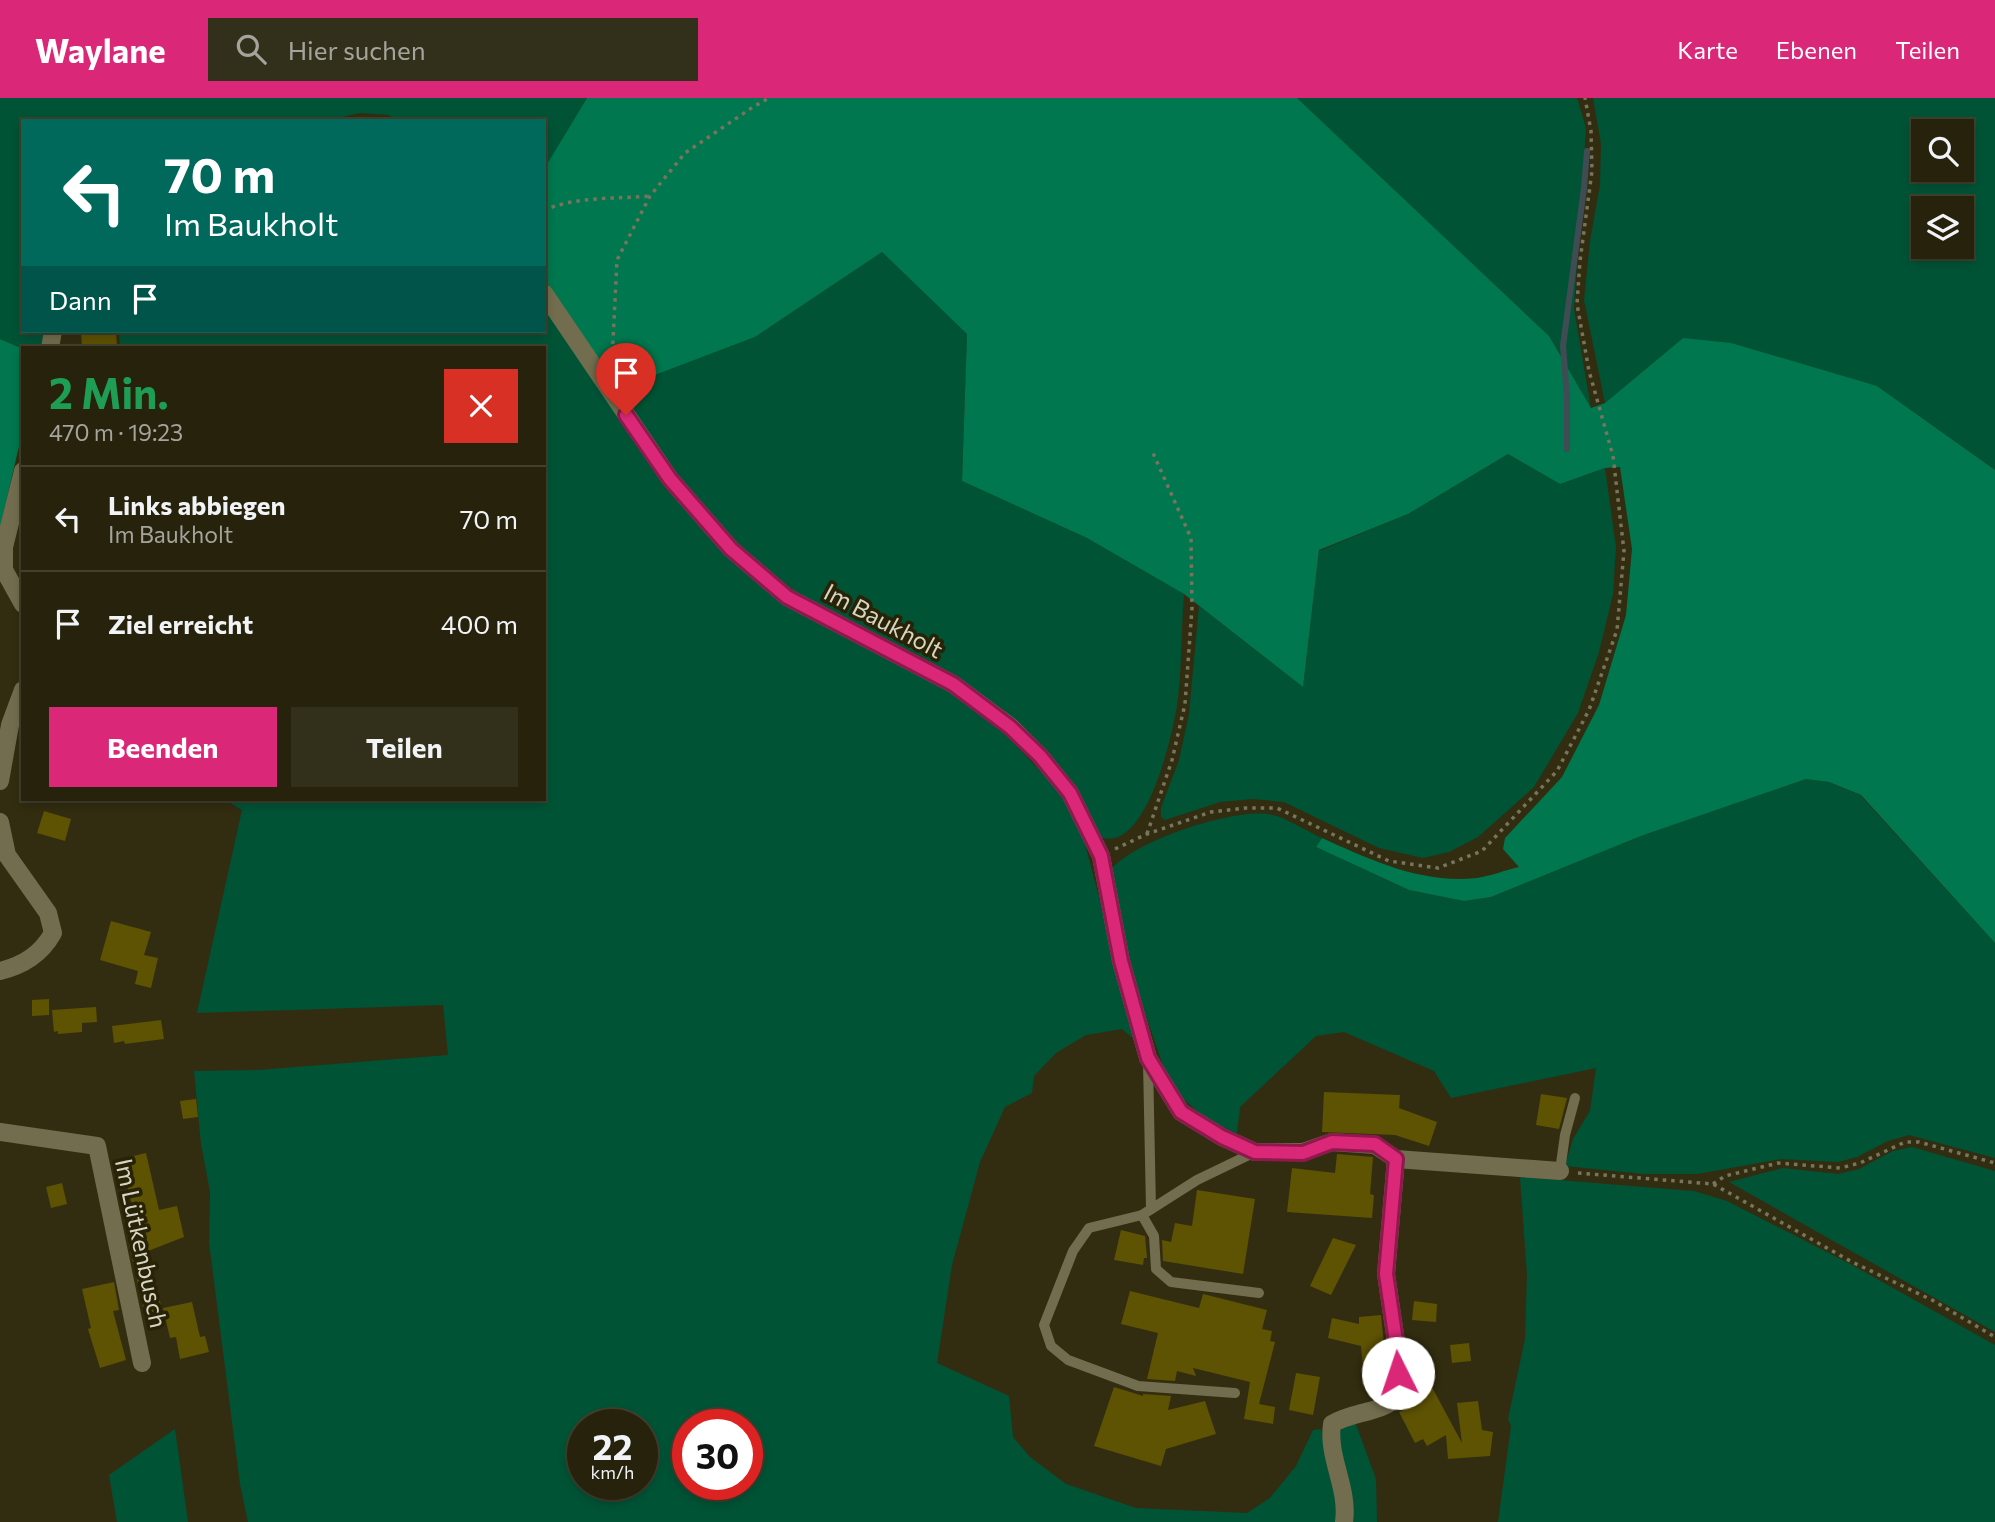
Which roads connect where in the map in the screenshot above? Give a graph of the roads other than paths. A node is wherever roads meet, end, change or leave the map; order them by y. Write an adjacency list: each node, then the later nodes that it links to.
1 (546, 296): 8 (street, Im Baukholt)
2 (21, 479): 3 (street)
3 (21, 600)
4 (21, 695): 5 (street)
5 (0, 781)
6 (0, 822): 7 (street)
7 (0, 971)
8 (1148, 1058): 11 (street, Im Baukholt); 14 (lane)
9 (1575, 1098): 13 (lane)
10 (0, 1132): 16 (street, Im Lütkenbusch)
11 (1255, 1152): 12 (street, Im Baukholt); 14 (lane)
12 (1396, 1159): 13 (street); 18 (street)
13 (1560, 1171)
14 (1146, 1212): 15 (lane); 17 (lane)
15 (1259, 1293)
16 (142, 1363)
17 (1235, 1393)
18 (1344, 1522)

